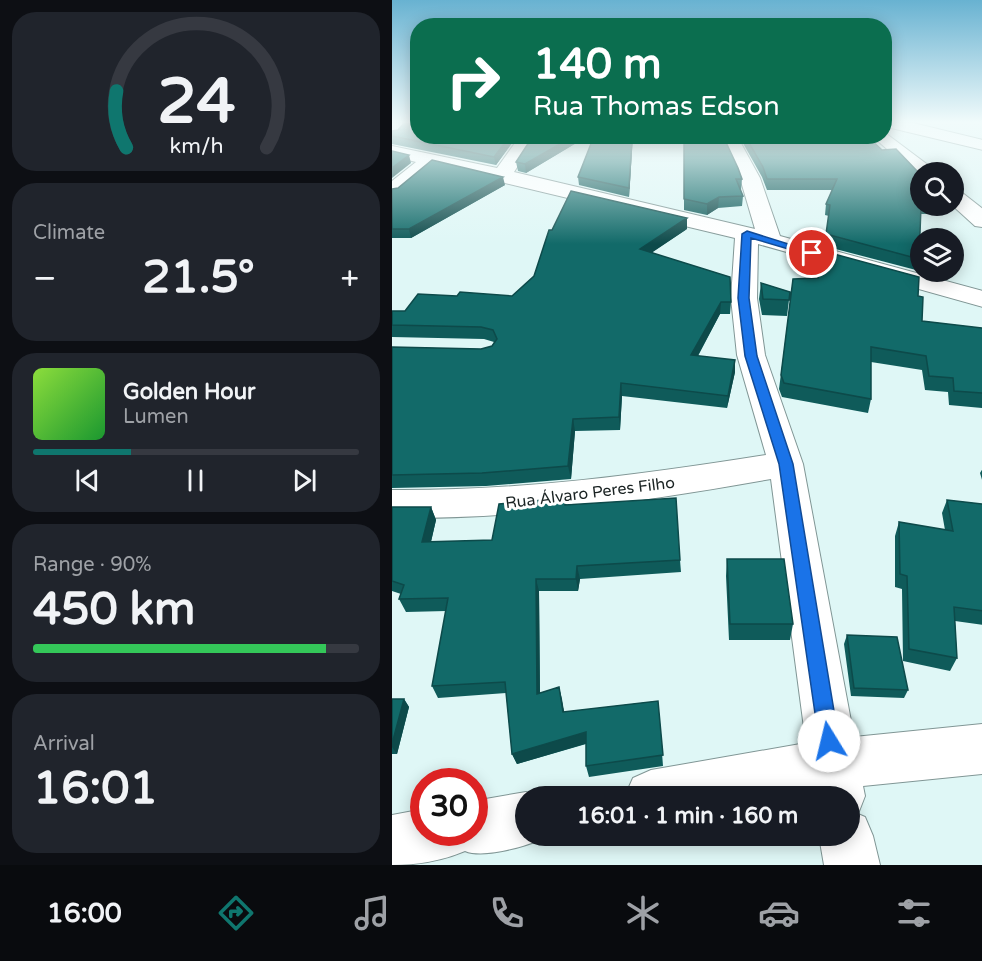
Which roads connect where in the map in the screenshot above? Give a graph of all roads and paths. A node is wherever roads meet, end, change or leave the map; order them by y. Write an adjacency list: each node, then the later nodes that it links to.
1 (426, 163): 6 (street)
2 (446, 163): 5 (street)
3 (510, 163): 5 (street)
4 (742, 163): 9 (street)
5 (502, 175): 9 (street)
6 (392, 191)
7 (964, 205): 8 (street)
8 (983, 221)
9 (758, 238): 10 (street); 11 (street)
10 (983, 299)
11 (786, 464): 12 (street, Rua Álvaro Peres Filho); 14 (street)
12 (392, 504)
13 (983, 749): 14 (street)
14 (836, 780): 15 (street)
15 (767, 786)
16 (515, 821): 17 (street)
17 (488, 826)
18 (410, 839): 19 (street)
19 (392, 842)
20 (848, 846): 21 (street)
21 (852, 865)

